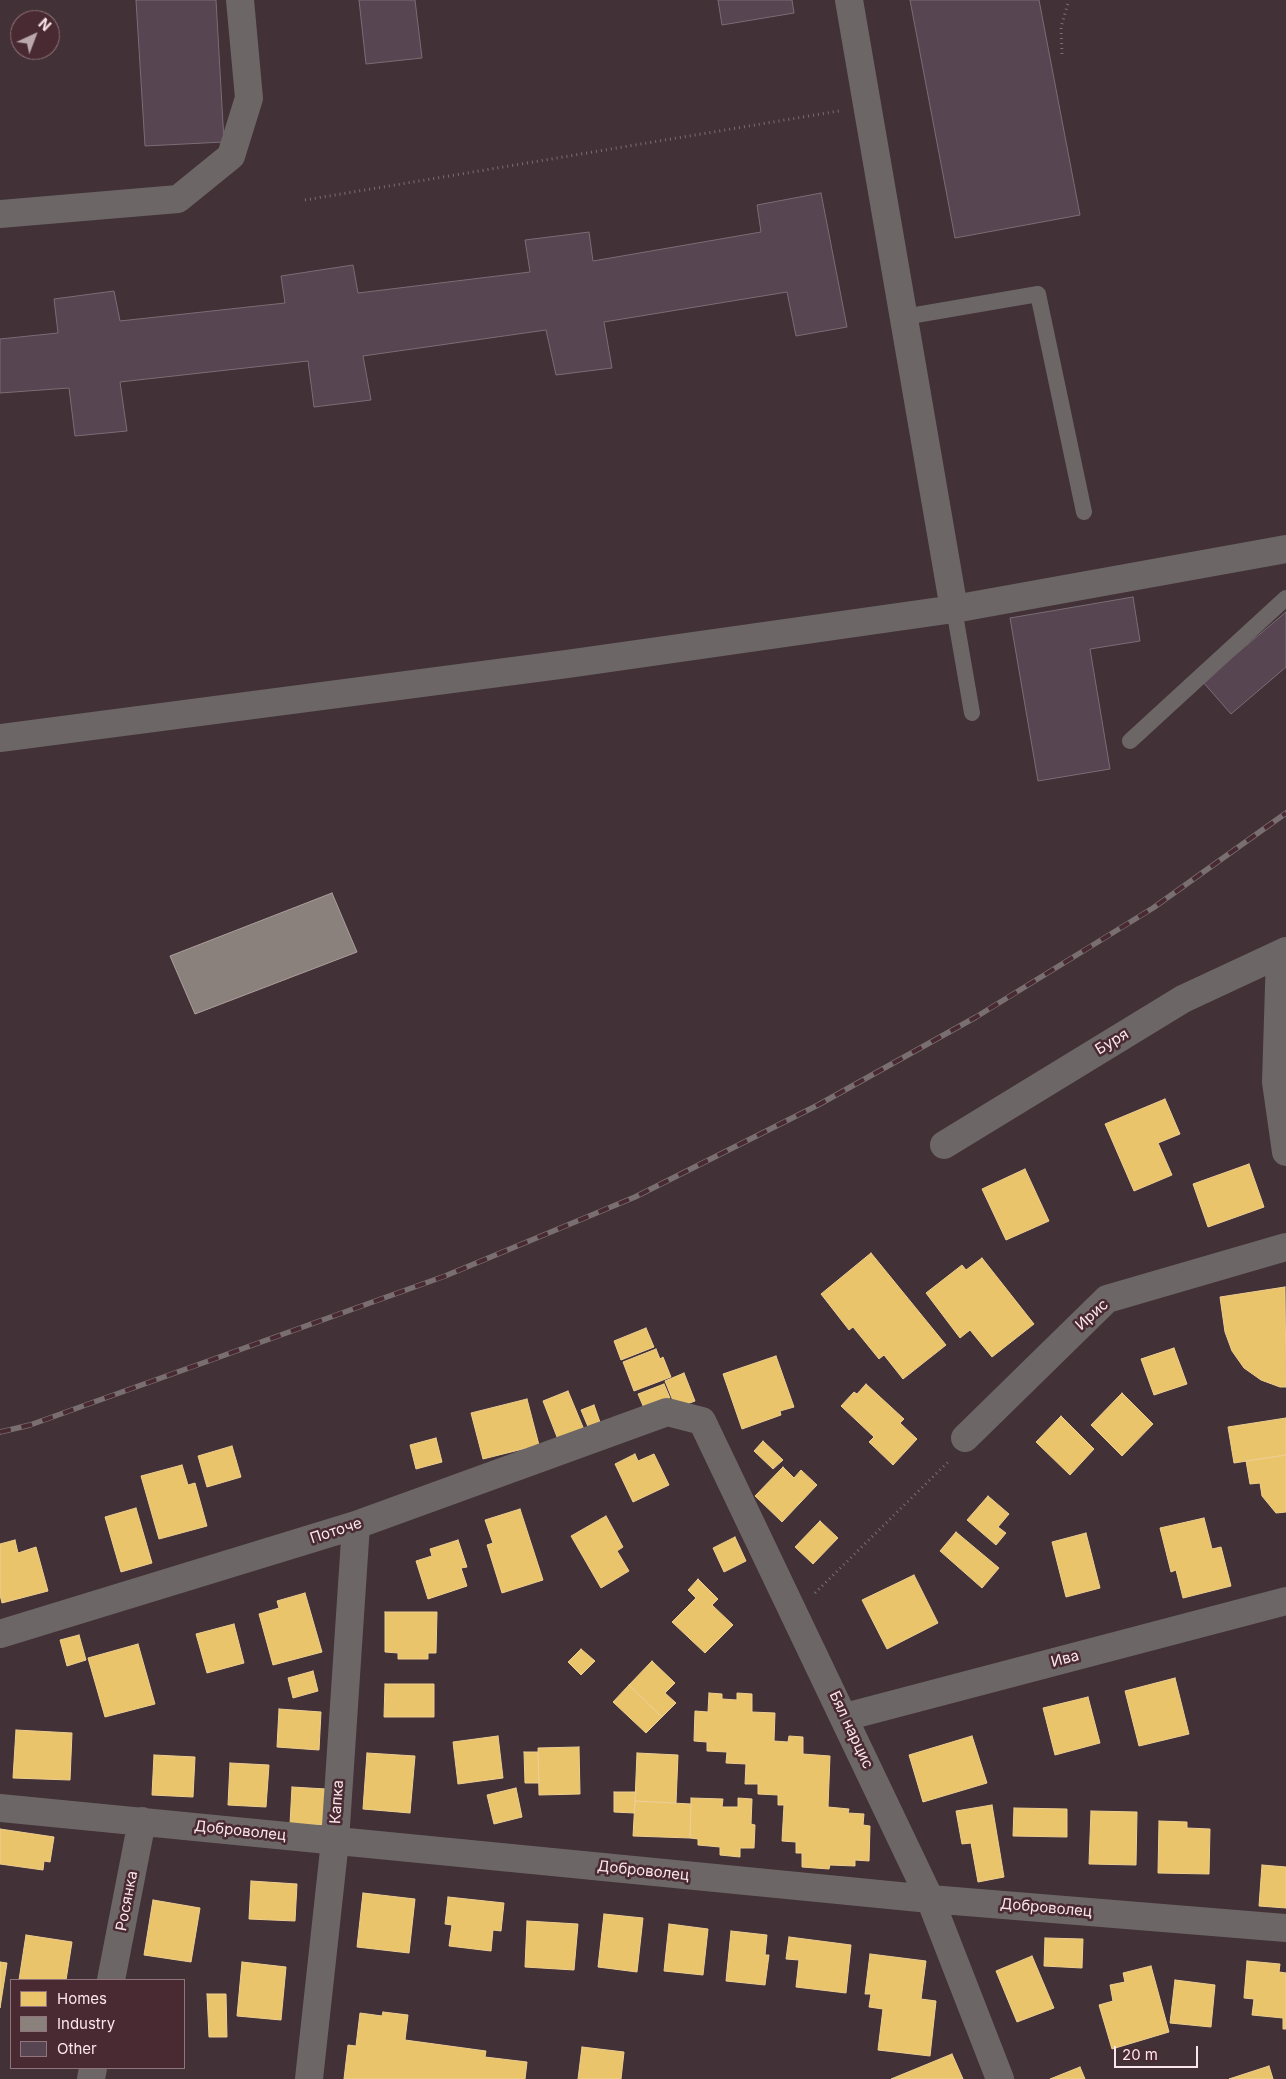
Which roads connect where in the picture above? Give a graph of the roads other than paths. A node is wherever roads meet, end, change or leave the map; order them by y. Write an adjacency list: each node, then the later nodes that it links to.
1 (240, 0): 3 (street)
2 (849, 0): 4 (street)
3 (0, 214)
4 (904, 317): 5 (lane); 8 (street)
5 (1084, 512)
6 (1286, 549): 8 (street)
7 (1286, 598): 11 (lane)
8 (954, 609): 9 (lane); 10 (street)
9 (972, 713)
10 (0, 738)
11 (1130, 740)
12 (1283, 953): 13 (street, Буря); 14 (street)
13 (944, 1145)
14 (1286, 1152)
15 (1286, 1247): 17 (street, Ирис)
16 (667, 1412): 18 (street, Поточе); 21 (street, Бял нарцис)
17 (965, 1438)
18 (356, 1525): 20 (street, Поточе); 24 (street, Капка)
19 (1286, 1601): 21 (street, Ива)
20 (0, 1634)
21 (845, 1717): 25 (street, Бял нарцис)
22 (0, 1808): 23 (street, Доброволец)
23 (142, 1821): 24 (street, Доброволец); 27 (street, Росянка)
24 (334, 1841): 25 (street, Доброволец); 28 (street, Капка)
25 (930, 1899): 26 (street, Доброволец); 29 (street, Бял нарцис)
26 (1286, 1928)
27 (111, 1979)
28 (309, 2079)
29 (1000, 2079)

